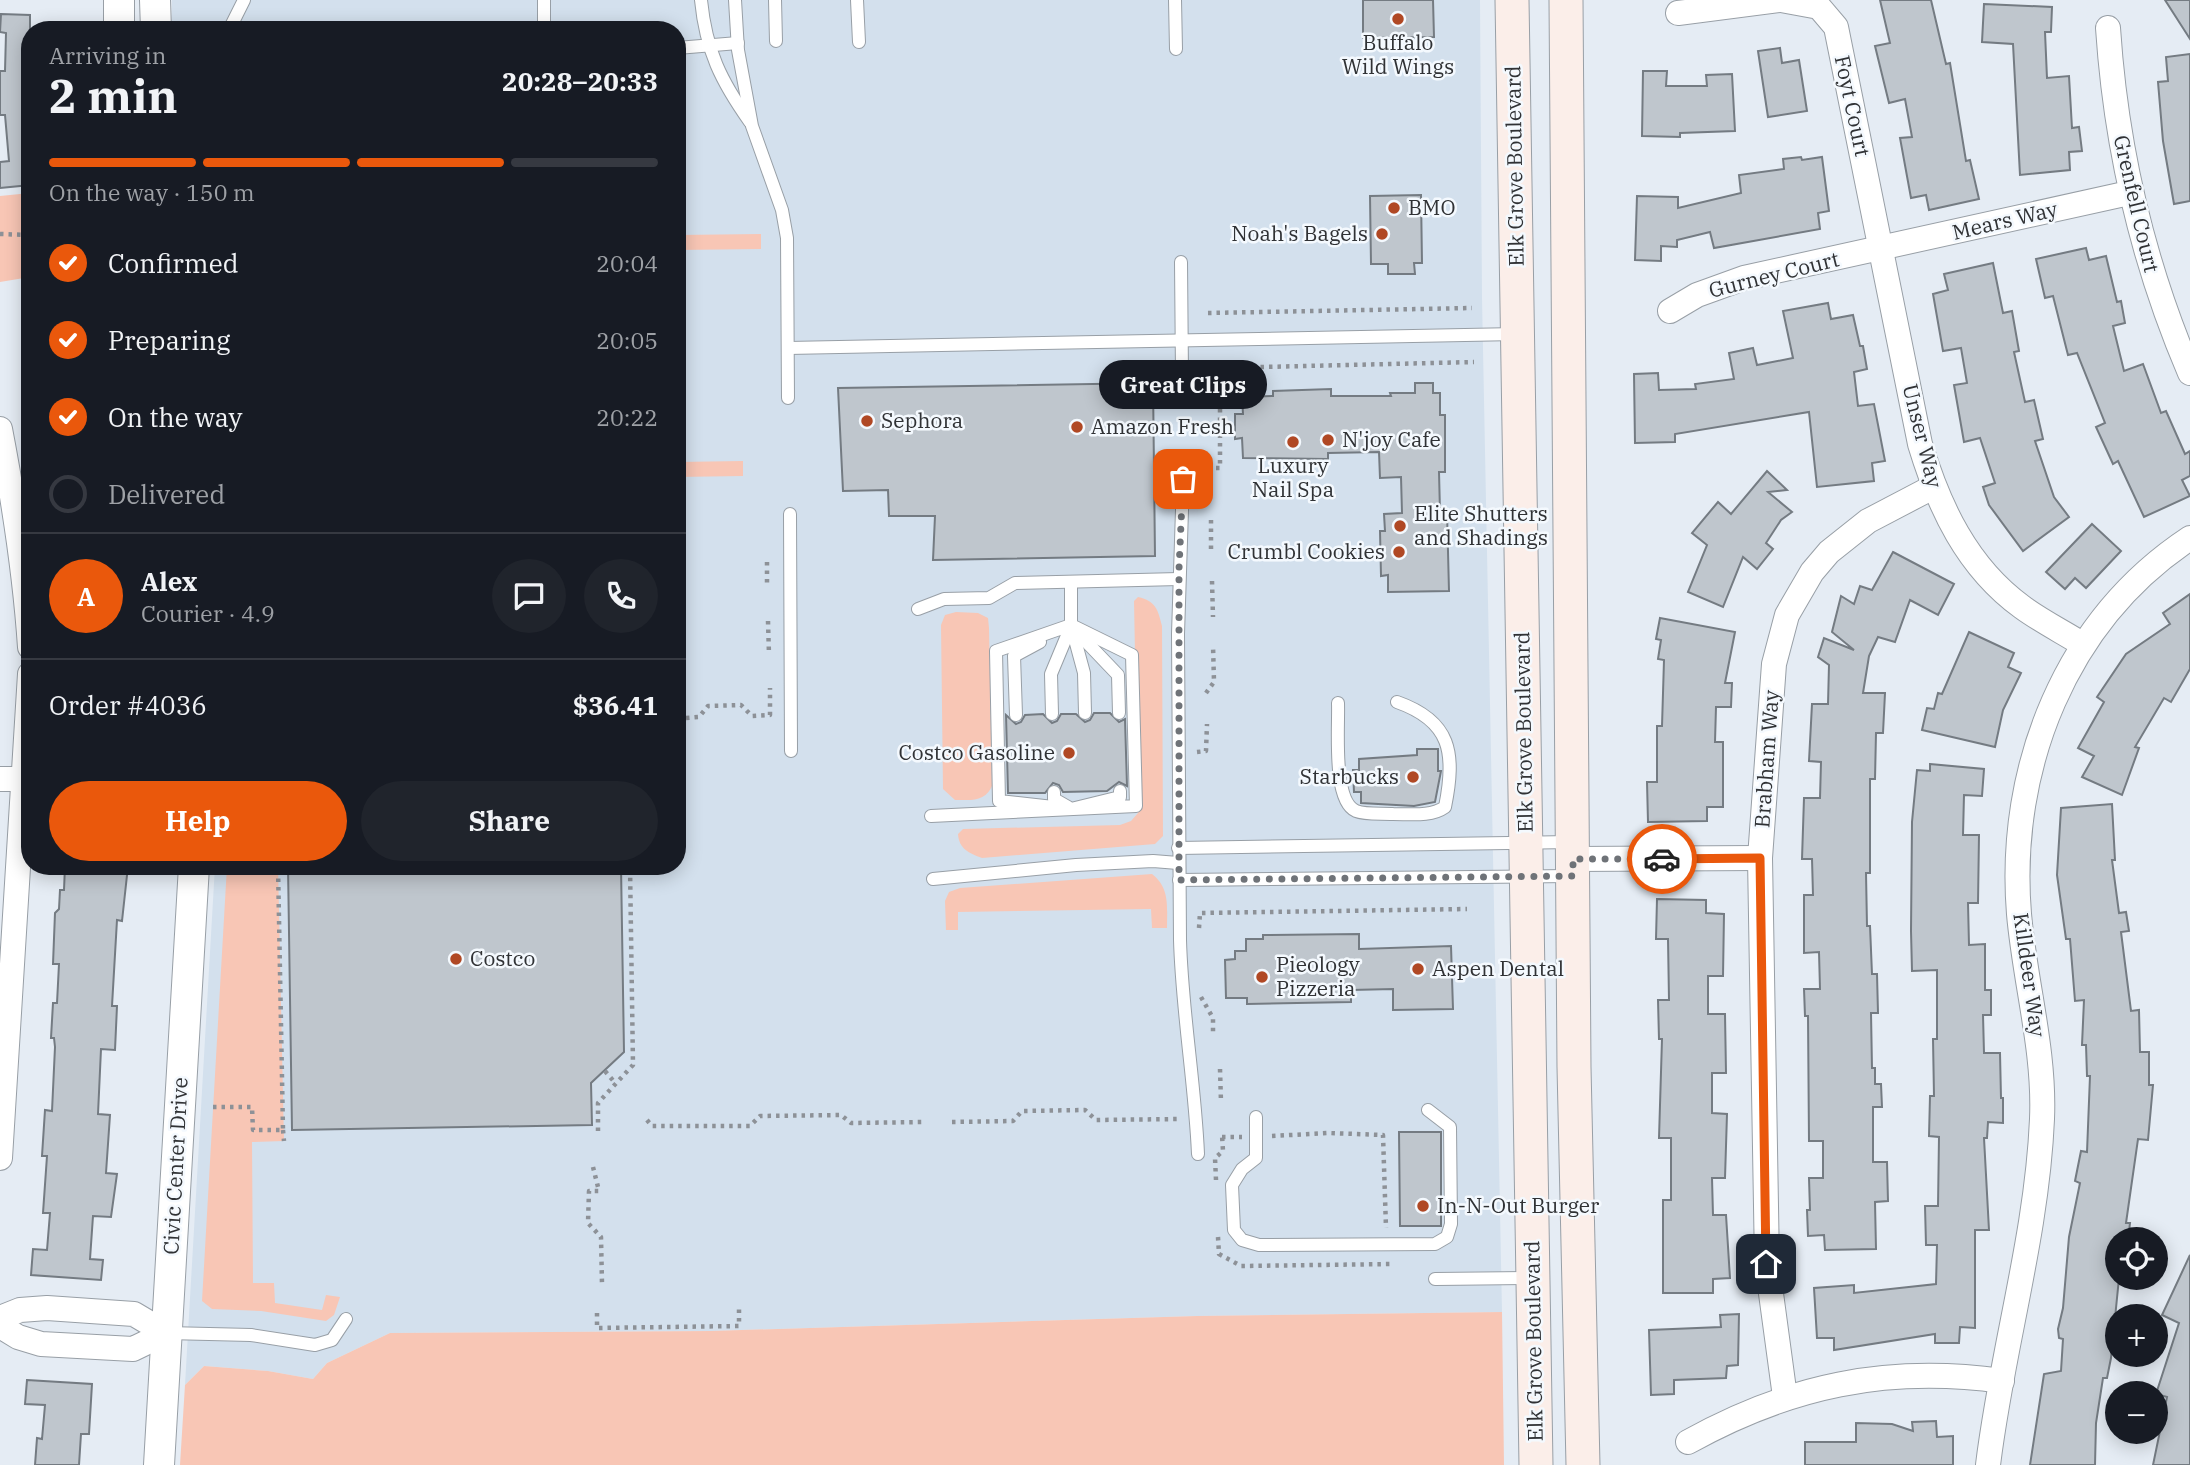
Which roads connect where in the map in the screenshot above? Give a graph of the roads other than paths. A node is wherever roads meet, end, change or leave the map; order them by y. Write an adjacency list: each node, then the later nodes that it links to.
1 (119, 0): 14 (street)
2 (155, 0): 15 (street)
3 (244, 0): 16 (lane)
4 (544, 0): 17 (lane)
5 (701, 0): 22 (lane)
6 (734, 0): 21 (lane)
7 (775, 0): 19 (lane)
8 (857, 0): 20 (lane)
9 (1175, 0): 24 (lane)
10 (1512, 0): 30 (main road, Elk Grove Boulevard)
11 (1566, 0): 66 (main road)
12 (1780, 0): 13 (street, Foyt Court); 27 (street, Foyt Court)
13 (1678, 13)
14 (118, 21)
15 (156, 21)
16 (234, 21)
17 (544, 21)
18 (2108, 27): 26 (street, Grenfell Court)
19 (776, 41)
20 (859, 42)
21 (738, 43): 22 (lane); 25 (lane)
22 (708, 45): 23 (lane); 25 (lane)
23 (686, 47)
24 (1176, 49)
25 (752, 126): 32 (lane)
26 (2129, 193): 27 (street, Mears Way); 33 (street, Grenfell Court)
27 (1881, 249): 29 (street, Gurney Court); 38 (street, Unser Way)
28 (1181, 262): 31 (lane)
29 (1670, 312)
30 (1518, 334): 31 (lane); 63 (main road, Elk Grove Boulevard)
31 (1182, 341): 32 (lane); 34 (lane)
32 (789, 348): 35 (lane)
33 (2190, 373)
34 (1182, 375)
35 (789, 398)
36 (0, 429): 40 (street)
37 (1183, 479): 43 (lane)
38 (1933, 487): 47 (street, Unser Way); 65 (street, Brabham Way)
39 (790, 514): 55 (lane)
40 (9, 522): 42 (street)
41 (2190, 538): 47 (street, Killdeer Way)
42 (21, 564)
43 (1179, 579): 44 (lane); 64 (lane)
44 (1071, 582): 45 (lane); 46 (lane)
45 (918, 609)
46 (1071, 625): 50 (lane); 51 (lane); 52 (lane); 53 (lane); 61 (lane); 61 (lane)
47 (2082, 644): 83 (street, Killdeer Way)
48 (1397, 702): 49 (lane)
49 (1338, 704)
50 (1085, 713)
51 (1119, 713)
52 (1052, 714)
53 (1016, 715)
54 (21, 726): 56 (street)
55 (792, 751)
56 (12, 779): 72 (street)
57 (1120, 791): 61 (lane)
58 (1054, 792): 61 (lane)
59 (1087, 792): 61 (lane)
60 (1019, 793): 61 (lane)
61 (1071, 809): 62 (lane)
62 (932, 816)
63 (1526, 842): 64 (lane); 66 (lane); 69 (main road, Elk Grove Boulevard)
64 (1178, 848): 67 (lane)
65 (1760, 858): 66 (street); 84 (street, Brabham Way)
66 (1573, 859): 69 (lane); 88 (main road)
67 (1178, 863): 70 (lane); 71 (lane)
68 (193, 875): 82 (street, Civic Center Drive)
69 (1527, 877): 71 (lane); 77 (main road, Elk Grove Boulevard)
70 (933, 879)
71 (1179, 880): 75 (lane)
72 (3, 1040): 76 (street)
73 (1428, 1110): 74 (lane)
74 (1256, 1117)
75 (1198, 1154)
76 (0, 1158)
77 (1533, 1278): 78 (lane); 87 (main road, Elk Grove Boulevard)
78 (1435, 1279)
79 (0, 1318): 82 (street)
80 (346, 1319): 82 (lane)
81 (0, 1326): 82 (street)
82 (166, 1333): 86 (street, Civic Center Drive)
83 (2002, 1381): 84 (street); 89 (street, Killdeer Way)
84 (1785, 1397): 85 (street)
85 (1688, 1442)
86 (159, 1465)
87 (1536, 1465)
88 (1583, 1465)
89 (1989, 1465)

